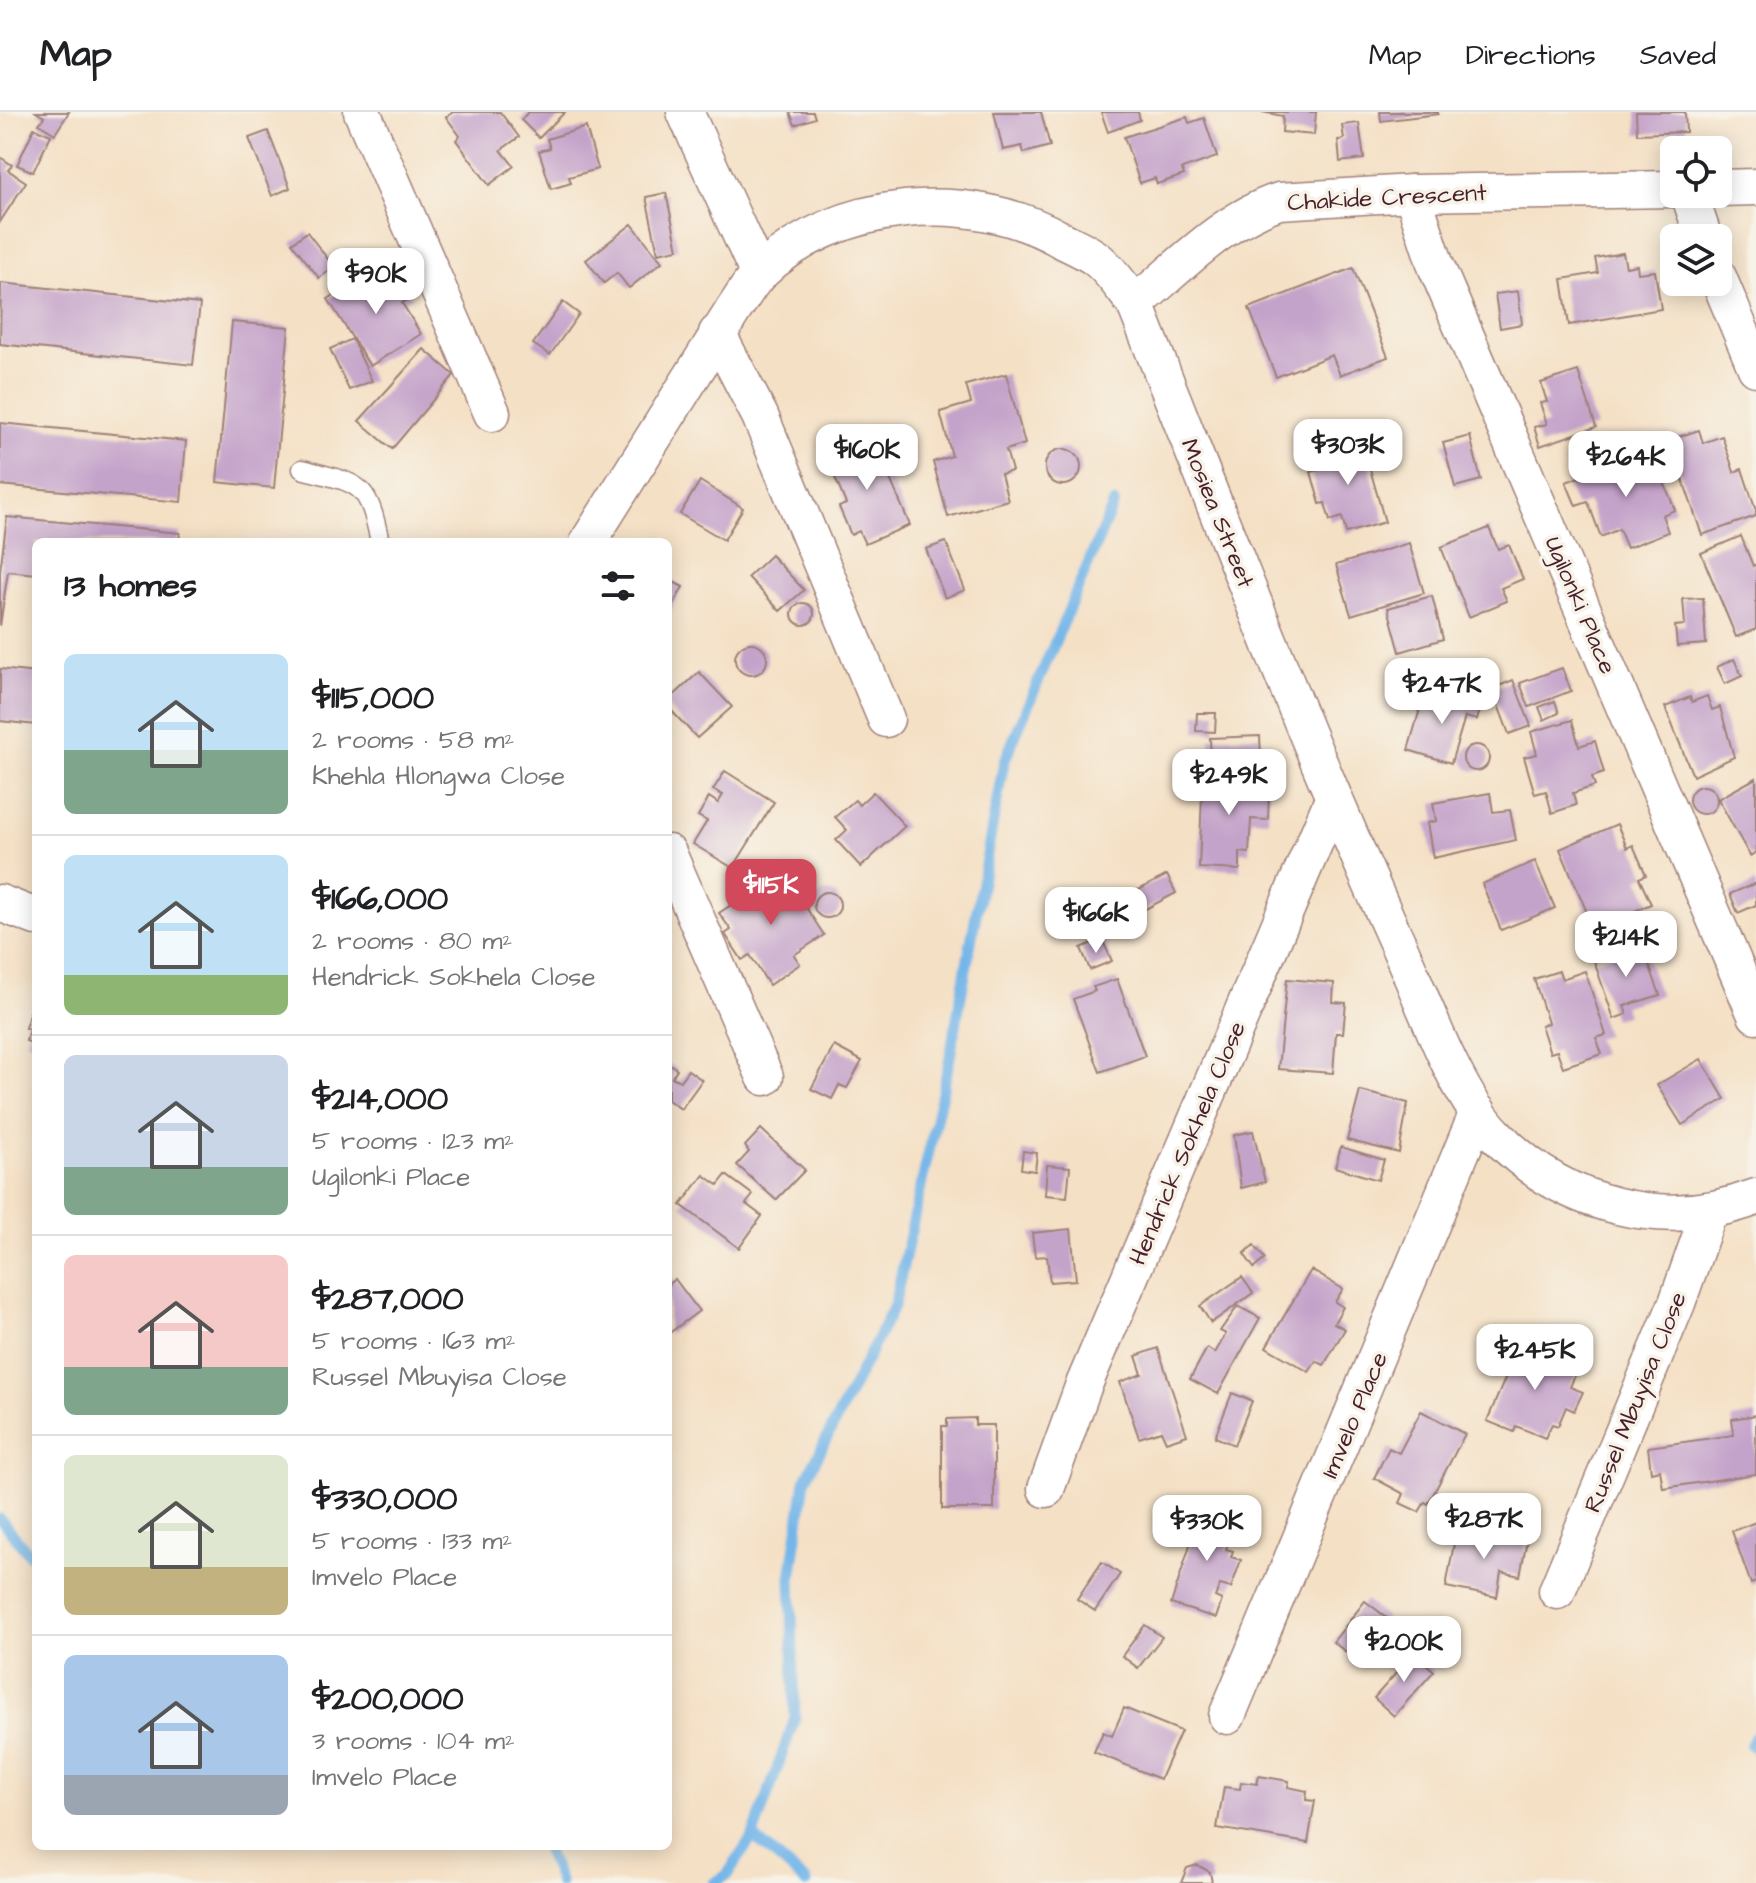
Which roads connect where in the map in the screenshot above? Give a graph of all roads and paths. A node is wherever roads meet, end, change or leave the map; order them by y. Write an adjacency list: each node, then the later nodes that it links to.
1 (362, 112): 12 (street)
2 (685, 112): 7 (street)
3 (1756, 187): 4 (street)
4 (1732, 188)
5 (1660, 189): 6 (street, Chakide Crescent)
6 (1412, 193): 9 (street, Chakide Crescent); 21 (street, Ugilonki Place)
7 (759, 275): 9 (street, Mosiea Street); 10 (street, Mosiea Street)
8 (1726, 296): 11 (street)
9 (1135, 304): 17 (street, Mosiea Street)
10 (717, 333): 15 (street, Mosiea Street); 16 (street)
11 (1756, 368)
12 (492, 413)
13 (302, 469): 14 (lane)
14 (379, 538)
15 (590, 538)
16 (886, 719)
17 (1333, 799): 23 (street, Mosiea Street); 26 (street, Hendrick Sokhela Close)
18 (672, 862): 22 (street)
19 (0, 903): 20 (street)
20 (32, 915)
21 (1756, 1015)
22 (765, 1077)
23 (1478, 1112): 25 (street, Mosiea Street); 28 (street, Imvelo Place)
24 (1756, 1197): 25 (street, Mosiea Street)
25 (1709, 1212): 27 (street, Russel Mbuyisa Close)
26 (1046, 1489)
27 (1557, 1591)
28 (1227, 1716)

